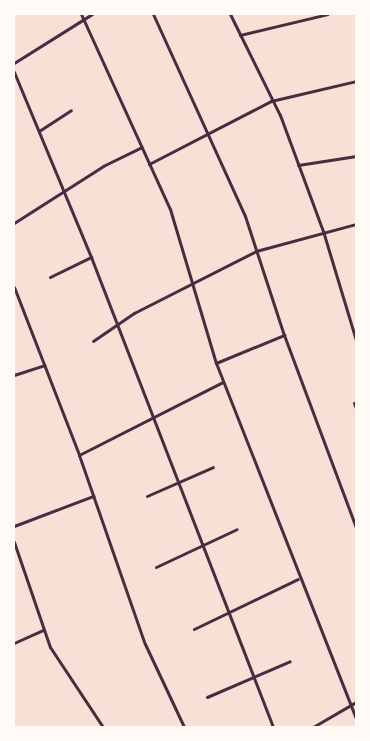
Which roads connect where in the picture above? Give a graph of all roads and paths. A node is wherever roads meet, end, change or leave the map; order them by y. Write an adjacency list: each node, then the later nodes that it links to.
1 (81, 14): 6 (street)
2 (92, 14): 6 (street)
3 (153, 14): 14 (street)
4 (230, 14): 7 (street)
5 (328, 14): 7 (street)
6 (83, 20): 8 (street); 15 (street)
7 (240, 35): 11 (street)
8 (14, 63)
9 (14, 72): 13 (street)
10 (356, 81): 11 (street)
11 (271, 101): 14 (street); 18 (street)
12 (71, 110): 13 (street)
13 (39, 131): 19 (street)
14 (209, 132): 17 (street); 23 (street)
15 (142, 147): 17 (street); 19 (street)
16 (356, 156): 18 (street)
17 (149, 164): 26 (street)
18 (298, 165): 22 (street)
19 (65, 192): 20 (street); 24 (street)
20 (14, 223)
21 (356, 224): 22 (street)
22 (323, 231): 23 (street); 32 (street)
23 (256, 251): 26 (street); 31 (street)
24 (91, 257): 25 (street); 30 (street)
25 (50, 277)
26 (191, 284): 30 (street); 34 (street)
27 (14, 287): 28 (street)
28 (19, 298): 29 (street); 35 (street)
29 (14, 300)
30 (117, 324): 33 (street); 40 (street)
31 (284, 335): 34 (street); 48 (street)
32 (356, 340)
33 (93, 341)
34 (216, 363): 37 (street)
35 (44, 365): 36 (street); 41 (street)
36 (14, 375)
37 (223, 382): 40 (street); 52 (street)
38 (354, 403): 39 (street)
39 (356, 408)
40 (154, 418): 41 (street); 43 (street)
41 (79, 455): 44 (street)
42 (213, 467): 43 (street)
43 (180, 484): 45 (street); 50 (street)
44 (93, 496): 46 (street); 64 (street)
45 (147, 496)
46 (14, 526)
47 (237, 528): 50 (street)
48 (356, 528)
49 (14, 542): 55 (street)
50 (204, 546): 51 (street); 53 (street)
51 (156, 567)
52 (298, 579): 53 (street); 61 (street)
53 (229, 612): 54 (street); 58 (street)
54 (194, 629)
55 (43, 630): 56 (street); 63 (street)
56 (14, 643)
57 (290, 661): 58 (street)
58 (254, 679): 59 (street); 65 (street)
59 (207, 697)
60 (356, 702): 61 (street)
61 (350, 706): 62 (street); 66 (street)
62 (356, 719)
63 (103, 727)
64 (184, 727)
65 (273, 727)
66 (313, 727)

